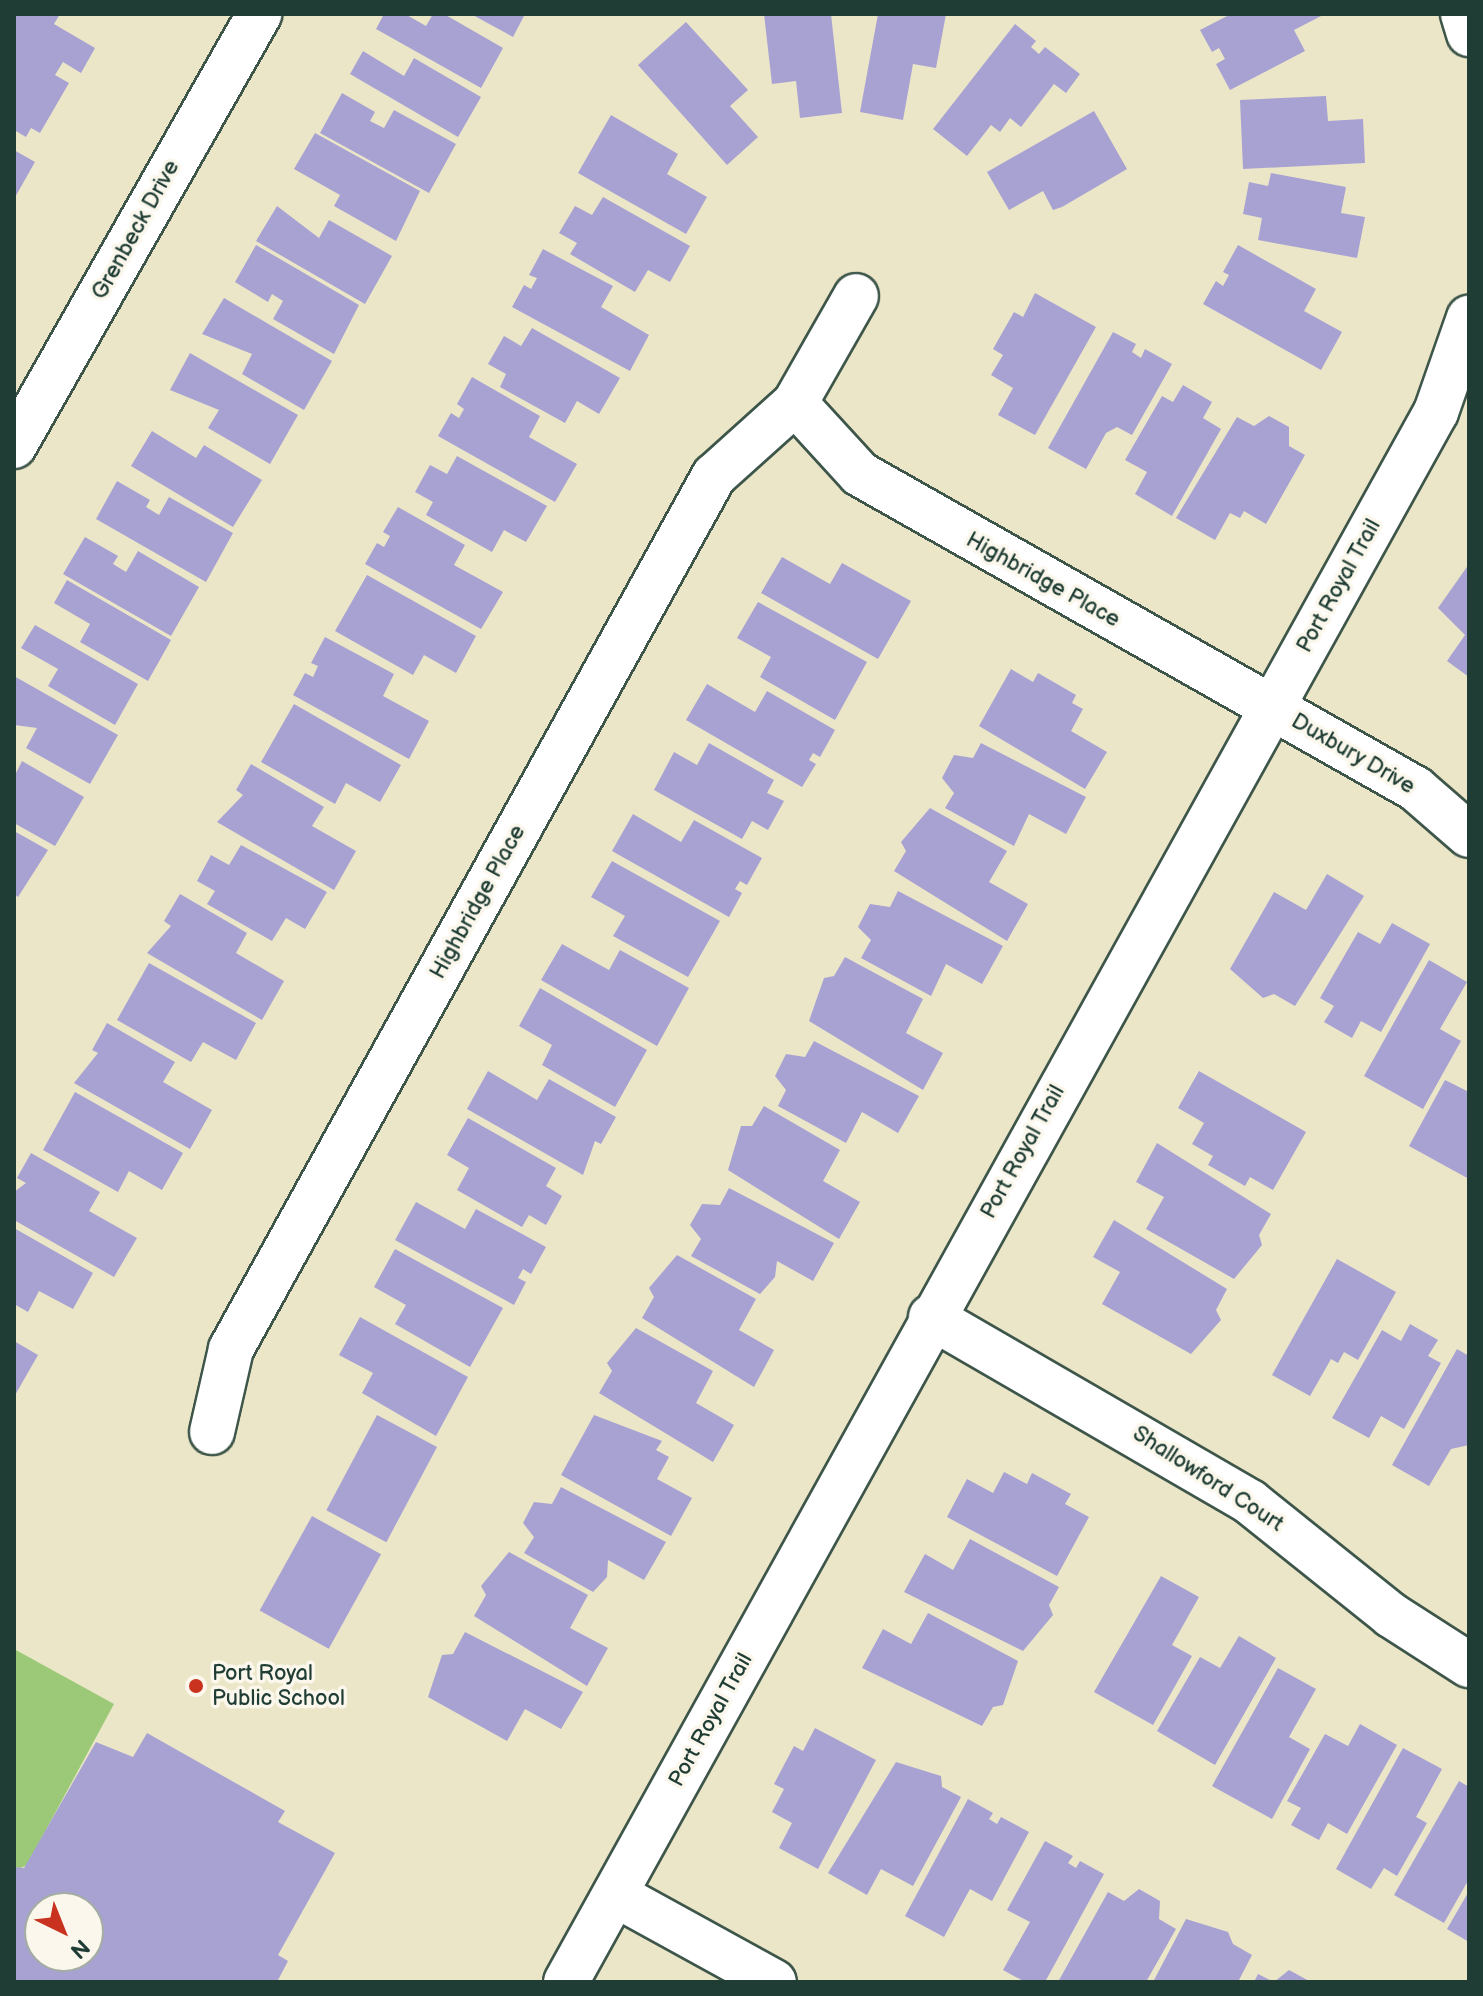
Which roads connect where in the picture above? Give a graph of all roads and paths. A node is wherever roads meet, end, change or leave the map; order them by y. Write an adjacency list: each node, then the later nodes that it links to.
1 (259, 14): 7 (street, Grenbeck Drive)
2 (1463, 14): 3 (street)
3 (1469, 34)
4 (856, 296): 6 (street, Highbridge Place)
5 (1469, 318): 8 (street, Port Royal Trail)
6 (795, 403): 8 (street, Highbridge Place); 11 (street, Highbridge Place)
7 (14, 446)
8 (1271, 707): 9 (street, Duxbury Drive); 10 (street, Port Royal Trail)
9 (1469, 835)
10 (931, 1317): 12 (street, Shallowford Court); 13 (street, Port Royal Trail)
11 (212, 1432)
12 (1469, 1665)
13 (616, 1895): 14 (street, Port Royal Trail); 15 (street)
14 (566, 1982)
15 (774, 1982)

